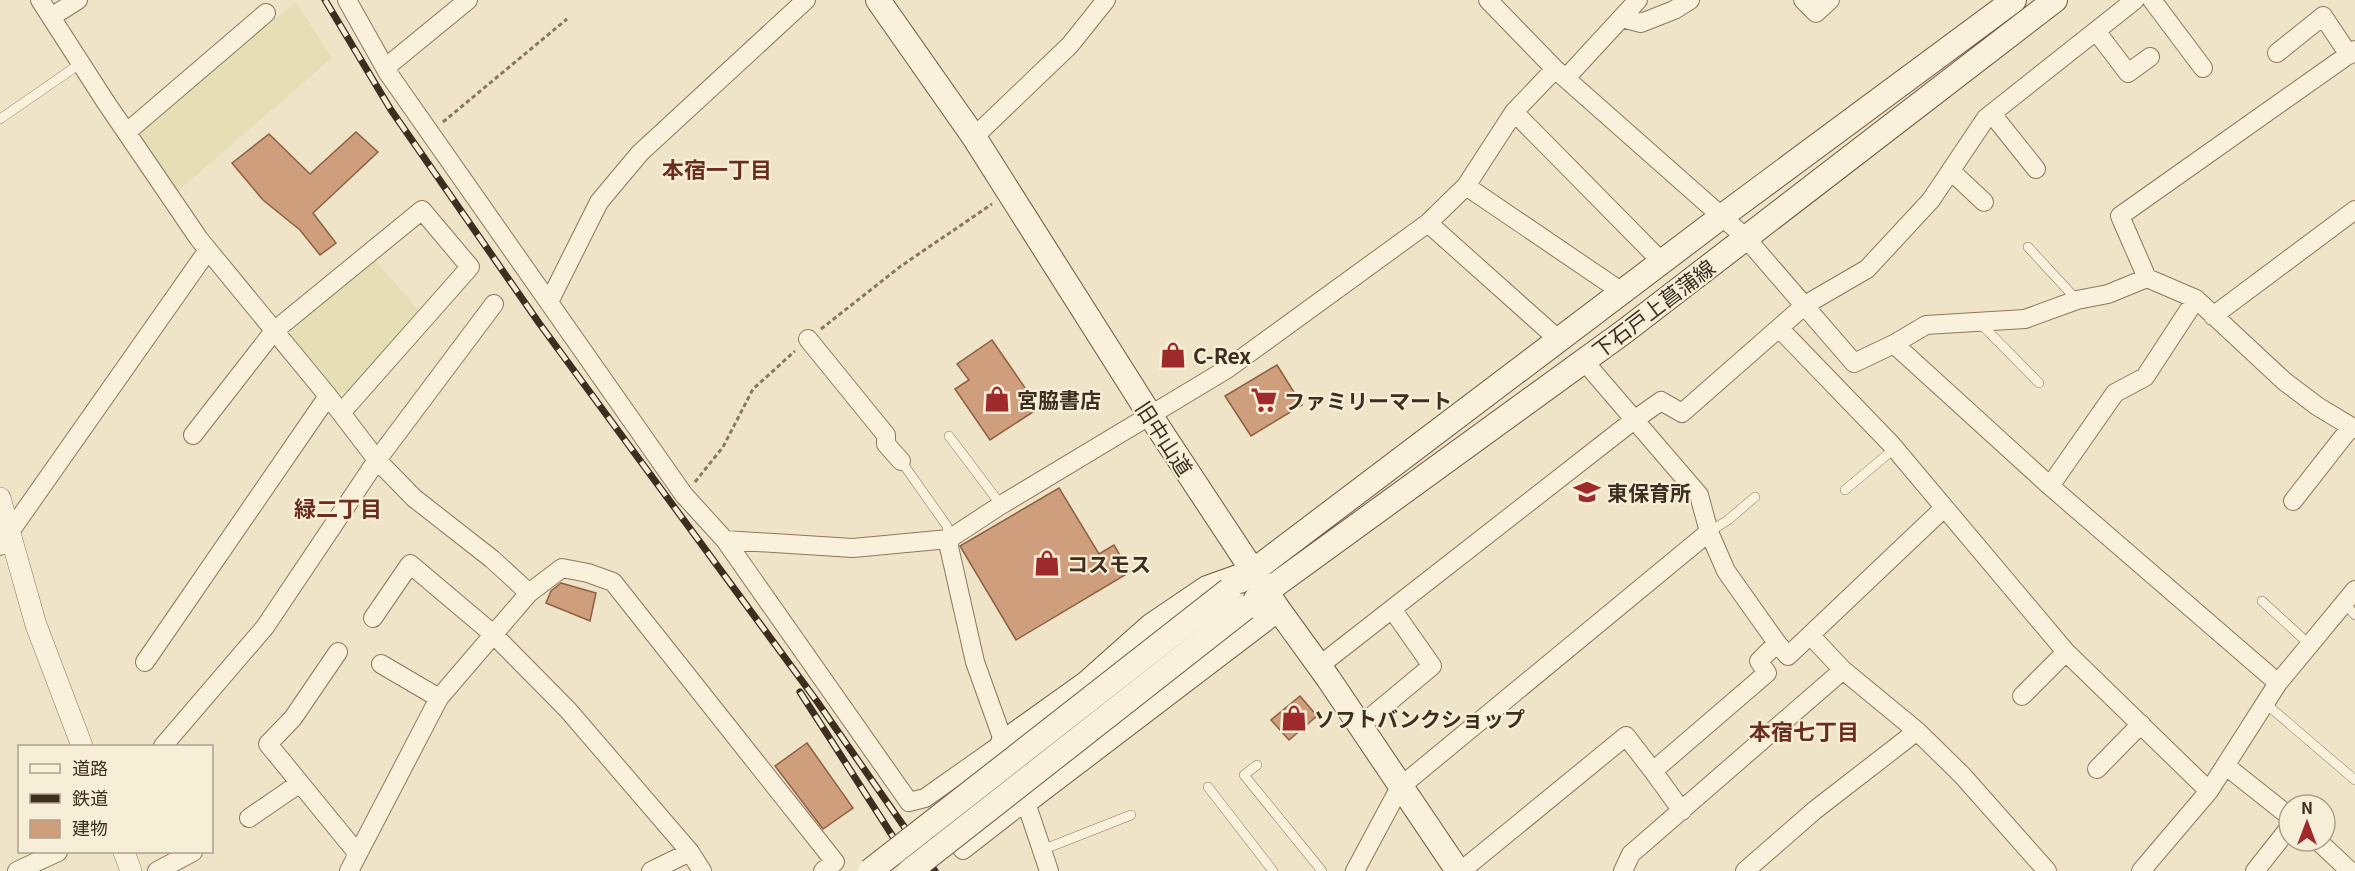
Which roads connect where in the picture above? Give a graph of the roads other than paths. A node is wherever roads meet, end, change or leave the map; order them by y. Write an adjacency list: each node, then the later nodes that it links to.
1 (40, 0): 18 (street)
2 (78, 0): 18 (street)
3 (347, 0): 25 (street)
4 (468, 0): 25 (street)
5 (806, 0): 48 (street)
6 (878, 0): 32 (main road, 旧中山道)
7 (1106, 0): 32 (street)
8 (1488, 0): 27 (street)
9 (1638, 0): 19 (street)
10 (1690, 0): 19 (street)
11 (1803, 0): 12 (street)
12 (1830, 0)
13 (2014, 0): 37 (main road, 下石戸上菖蒲線)
14 (2055, 0): 40 (main road, 下石戸上菖蒲線)
15 (2135, 0): 20 (street)
16 (2152, 0): 26 (street)
17 (266, 13): 31 (street)
18 (51, 17): 24 (street)
19 (1622, 18): 27 (street)
20 (2096, 31): 23 (street); 29 (street)
21 (2277, 53): 22 (street)
22 (2352, 53): 44 (street)
23 (2150, 57)
24 (81, 63): 30 (lane); 31 (street)
25 (385, 68): 48 (street)
26 (2203, 68)
27 (1560, 73): 28 (street); 37 (street)
28 (1514, 112): 35 (street); 43 (street)
29 (1992, 114): 33 (street); 34 (street)
30 (0, 119)
31 (127, 132): 42 (street)
32 (974, 137): 62 (main road, 旧中山道)
33 (2036, 169)
34 (1951, 171): 36 (street); 50 (street)
35 (1466, 186): 39 (street); 45 (street)
36 (1984, 202)
37 (1721, 216): 40 (street); 43 (main road, 下石戸上菖蒲線)
38 (2353, 216): 51 (street)
39 (1428, 223): 56 (street); 62 (street)
40 (1745, 237): 50 (street); 58 (main road, 下石戸上菖蒲線)
41 (2028, 247): 47 (lane)
42 (208, 250): 54 (street); 78 (street)
43 (1662, 262): 45 (main road, 下石戸上菖蒲線)
44 (2147, 278): 46 (street); 47 (street)
45 (1622, 292): 56 (main road, 下石戸上菖蒲線)
46 (2196, 299): 51 (street); 70 (street)
47 (2077, 300): 52 (street)
48 (549, 302): 80 (street)
49 (494, 304): 68 (street)
50 (1805, 305): 53 (street); 57 (street)
51 (2213, 316): 64 (street)
52 (1978, 321): 57 (street); 59 (lane)
53 (1779, 328): 63 (street); 67 (street)
54 (274, 332): 60 (street); 61 (street); 65 (street)
55 (808, 339): 69 (street)
56 (1559, 340): 81 (main road, 下石戸上菖蒲線)
57 (1894, 344): 70 (street)
58 (1584, 361): 63 (street); 81 (main road, 下石戸上菖蒲線)
59 (2039, 383)
60 (328, 396): 61 (street); 93 (street)
61 (341, 413): 68 (street)
62 (1150, 415): 75 (street); 81 (main road, 旧中山道)
63 (1634, 420): 77 (street); 85 (street)
64 (2353, 428): 74 (street)
65 (193, 435)
66 (950, 436): 75 (lane)
67 (1895, 448): 71 (lane); 76 (street)
68 (377, 460): 82 (street); 106 (street)
69 (901, 461): 79 (lane)
70 (2050, 486): 97 (street)
71 (1845, 490)
72 (1755, 497): 77 (lane)
73 (0, 498): 78 (street)
74 (2293, 501)
75 (1001, 505): 79 (street)
76 (1944, 508): 88 (street); 92 (street)
77 (1709, 532): 89 (street); 113 (street)
78 (5, 539): 105 (street)
79 (949, 539): 80 (street); 104 (street)
80 (725, 540): 116 (street)
81 (1266, 590): 95 (main road, 旧中山道); 104 (main road); 117 (main road); 137 (main road, 下石戸上菖蒲線, bridge); 138 (main road, 下石戸上菖蒲線, bridge)
82 (529, 593): 87 (street); 136 (street)
83 (2262, 601): 90 (lane)
84 (2351, 603): 90 (street)
85 (1392, 609): 95 (street); 102 (street)
86 (373, 618): 87 (street)
87 (493, 634): 99 (street); 124 (street)
88 (1810, 635): 89 (street); 96 (street)
89 (1777, 643): 110 (street)
90 (2310, 645): 97 (street)
91 (338, 652): 112 (street)
92 (2066, 652): 98 (street); 101 (street)
93 (144, 662)
94 (381, 664): 99 (street)
95 (1319, 666): 102 (main road, 旧中山道)
96 (1843, 670): 103 (street); 119 (street)
97 (2278, 683): 100 (street)
98 (2022, 696)
99 (439, 698): 129 (street)
100 (2265, 704): 108 (street); 111 (lane)
101 (2141, 724): 109 (street); 115 (street)
102 (1360, 726): 113 (main road, 旧中山道)
103 (1917, 731): 145 (street); 146 (street)
104 (1003, 743): 116 (street); 117 (street)
105 (81, 745)
106 (165, 745)
107 (1257, 765): 141 (lane)
108 (2226, 766): 115 (street); 118 (street)
109 (2097, 769)
110 (1653, 771): 119 (street); 143 (street)
111 (2355, 780)
112 (300, 783): 121 (street); 129 (street)
113 (1400, 787): 142 (street); 143 (main road, 旧中山道)
114 (1208, 788): 140 (lane)
115 (2209, 791): 147 (street)
116 (925, 798): 117 (street)
117 (1026, 801): 123 (street)
118 (2277, 806)
119 (1683, 811): 144 (street)
120 (1131, 815): 123 (lane)
121 (249, 818)
122 (2277, 843): 148 (street)
123 (1042, 850): 139 (street)
124 (690, 852): 134 (street); 135 (street)
125 (56, 853): 130 (street)
126 (124, 853): 131 (street)
127 (192, 853): 132 (street)
128 (2331, 853): 149 (street)
129 (358, 854): 133 (street)
130 (17, 871)
131 (131, 871)
132 (157, 871)
133 (349, 871)
134 (651, 871)
135 (702, 871)
136 (824, 871)
137 (870, 871)
138 (910, 871)
139 (1049, 871)
140 (1273, 871)
141 (1322, 871)
142 (1354, 871)
143 (1460, 871)
144 (1623, 871)
145 (1745, 871)
146 (2047, 871)
147 (2141, 871)
148 (2254, 871)
149 (2350, 871)

